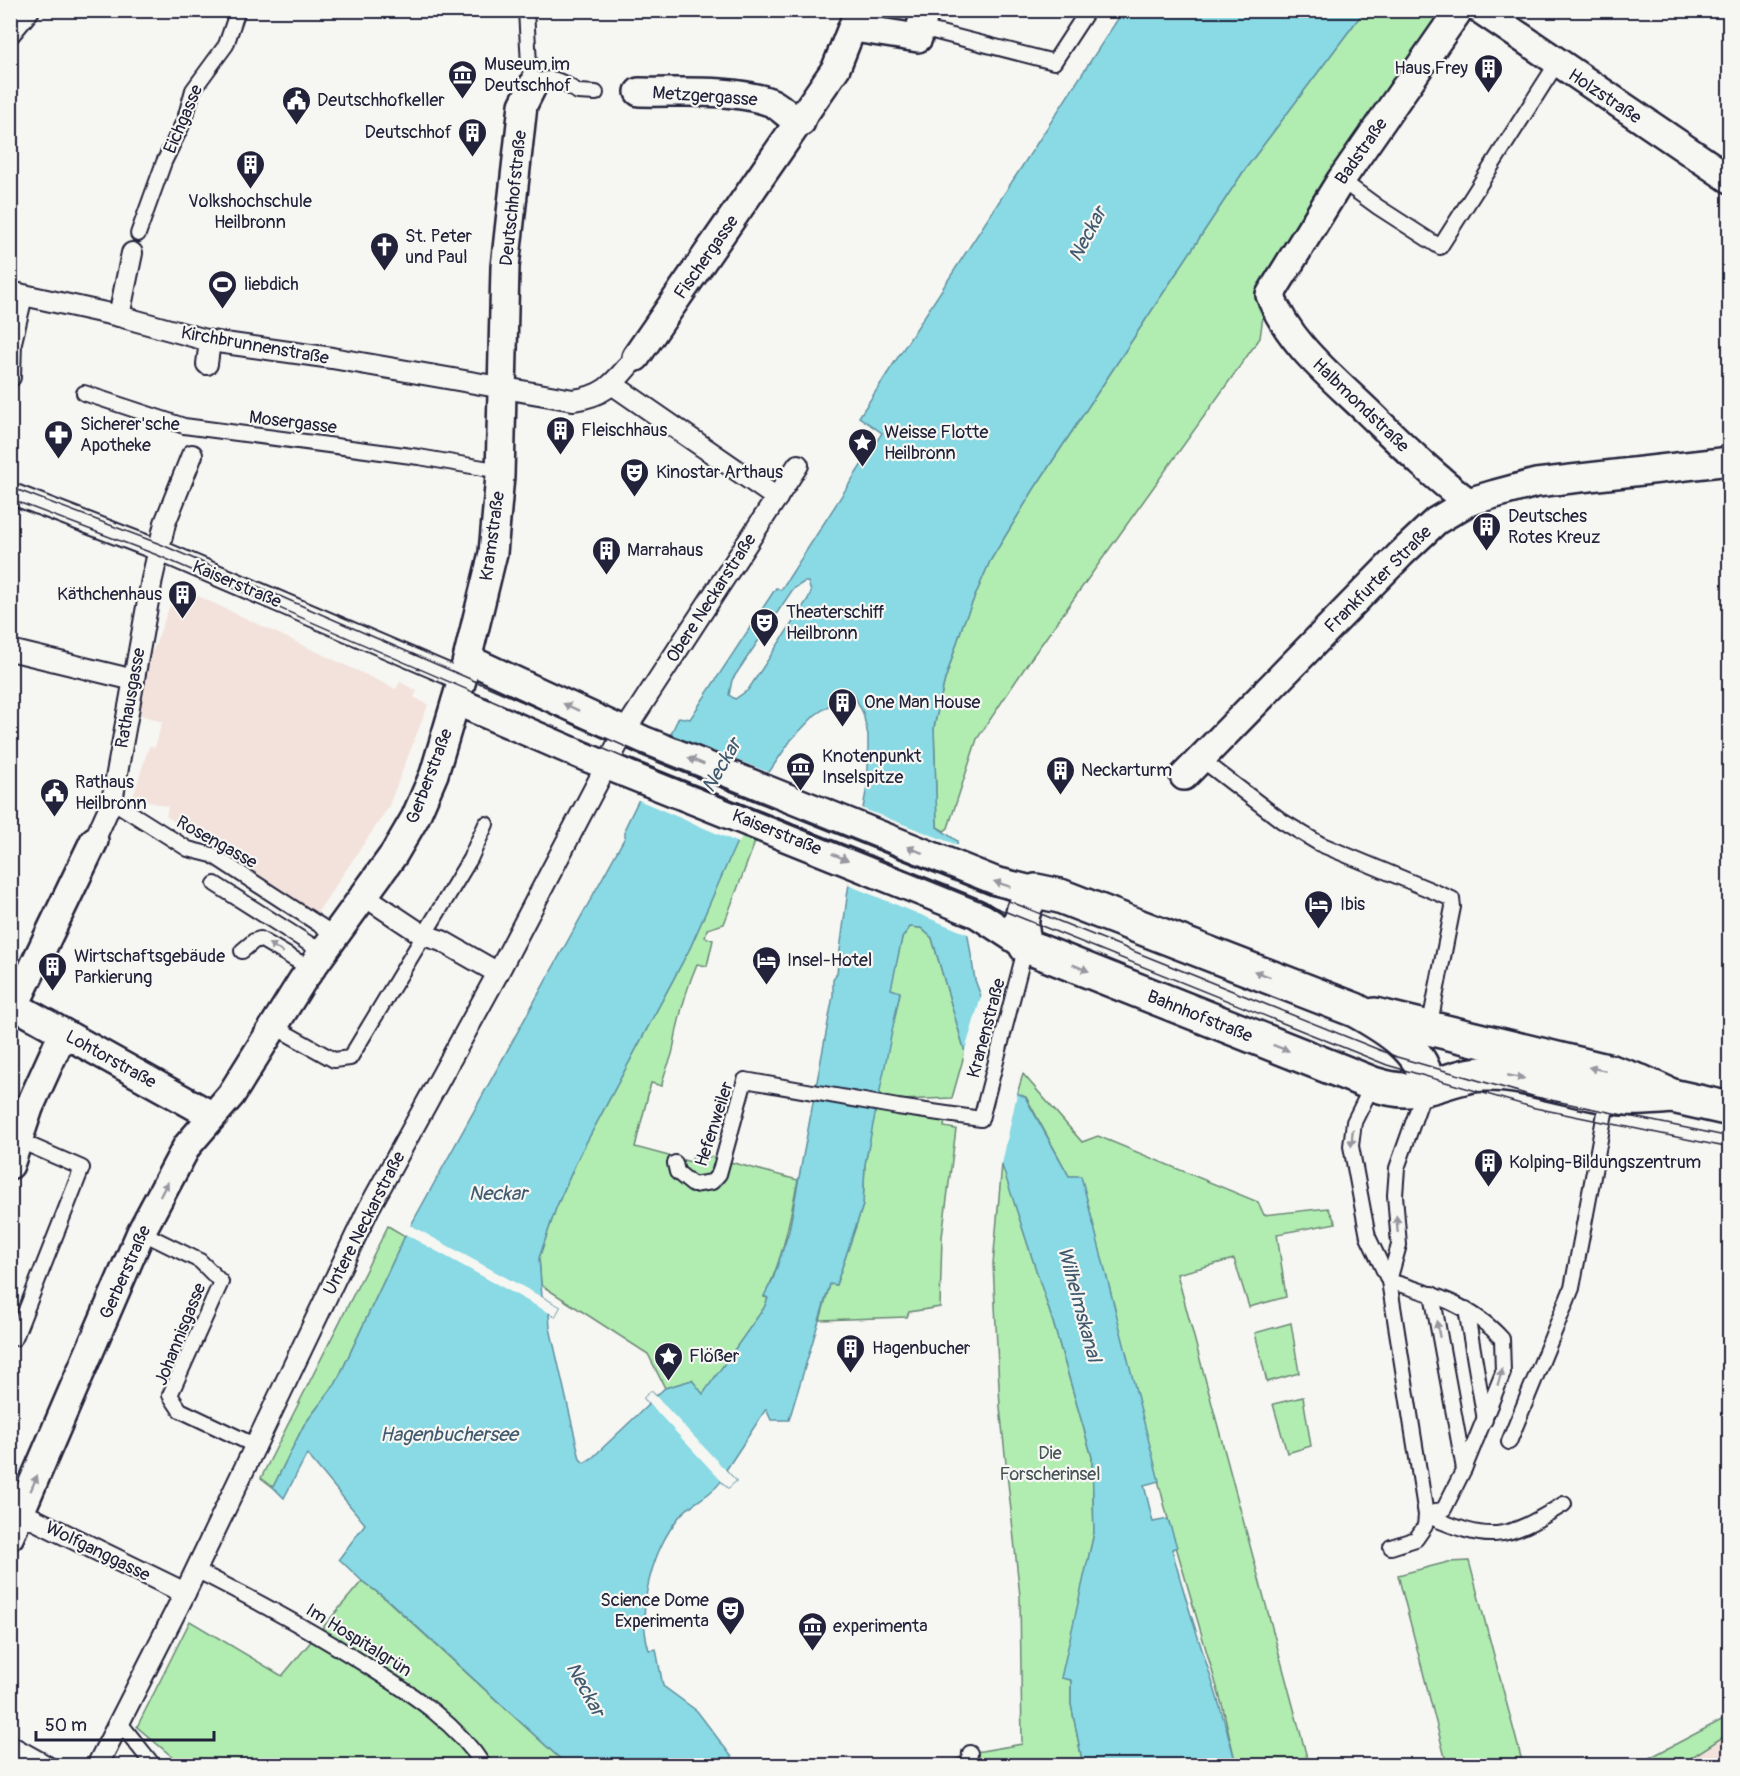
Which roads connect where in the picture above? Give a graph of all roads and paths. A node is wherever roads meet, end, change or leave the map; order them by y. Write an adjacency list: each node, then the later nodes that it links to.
1 (29, 10): 9 (street)
2 (238, 10): 17 (lane, Eichgasse)
3 (526, 10): 11 (lane)
4 (1088, 10): 8 (lane, Fischergasse)
5 (1459, 10): 16 (street, Badstraße)
6 (1481, 10): 10 (street, Holzstraße)
7 (856, 19): 8 (street, Fischergasse); 14 (street, Fischergasse)
8 (923, 19)
9 (10, 33)
10 (1557, 63): 15 (street, Holzstraße); 16 (lane)
11 (533, 85): 12 (lane); 27 (street, Deutschhofstraße)
12 (595, 89)
13 (639, 92): 14 (street, Metzgergasse)
14 (801, 122): 23 (street, Fischergasse)
15 (1730, 179)
16 (1341, 180): 20 (street, Badstraße)
17 (138, 234)
18 (132, 253): 21 (street)
19 (16, 294): 21 (street, Kirchbrunnenstraße); 25 (street)
20 (1270, 295): 35 (street, Halbmondstraße)
21 (119, 316): 22 (street, Kirchbrunnenstraße)
22 (210, 341): 24 (street); 27 (street, Kirchbrunnenstraße)
23 (636, 357): 26 (street, Fischergasse)
24 (207, 364)
25 (10, 377)
26 (612, 384): 27 (street, Fischergasse); 34 (street)
27 (502, 389): 32 (street, Kramstraße)
28 (84, 393): 32 (lane, Mosergasse)
29 (192, 456): 37 (street, Rathausgasse)
30 (1730, 461): 35 (street, Frankfurter Straße)
31 (798, 465): 34 (street, Obere Neckarstraße)
32 (501, 471): 41 (street, Kramstraße)
33 (10, 493): 37 (street, Kaiserstraße)
34 (777, 498): 42 (street, Obere Neckarstraße)
35 (1468, 502): 43 (street, Frankfurter Straße)
36 (142, 531): 37 (street)
37 (158, 550): 38 (street); 40 (street, Rathausgasse); 41 (street, Kaiserstraße)
38 (135, 554)
39 (10, 650): 40 (street)
40 (134, 680): 45 (street, Rathausgasse)
41 (462, 680): 42 (street, Kaiserstraße, one-way to 41); 44 (street, Kaiserstraße); 50 (street, Gerberstraße)
42 (634, 736): 44 (street, Untere Neckarstraße); 49 (street, Kaiserstraße, one-way to 42)
43 (1193, 768): 59 (lane)
44 (618, 769): 52 (street, Kaiserstraße, one-way to 52); 55 (street, Untere Neckarstraße)
45 (112, 801): 47 (street, Rathausgasse); 54 (lane, Rosengasse)
46 (486, 824): 51 (lane)
47 (93, 841): 56 (street, Rathausgasse)
48 (215, 884): 54 (lane)
49 (1048, 893): 52 (street); 59 (street, one-way to 49)
50 (363, 896): 51 (street); 54 (street, Gerberstraße)
51 (423, 935): 55 (street); 57 (lane)
52 (1026, 946): 60 (street, Bahnhofstraße, one-way to 60); 64 (lane, Kranenstraße)
53 (242, 951): 54 (lane, one-way to 53)
54 (323, 952): 57 (street, Gerberstraße)
55 (498, 973): 76 (street, Untere Neckarstraße)
56 (13, 1004): 58 (street, Lohtorstraße)
57 (275, 1027): 66 (street, Gerberstraße)
58 (63, 1033): 66 (street, Lohtorstraße); 67 (street)
59 (1421, 1040): 60 (street, Bahnhofstraße); 61 (street); 63 (street, Bahnhofstraße, one-way to 59)
60 (1373, 1084): 61 (street, Bahnhofstraße); 70 (lane, one-way to 70)
61 (1426, 1087): 62 (street, Bahnhofstraße, one-way to 62); 70 (lane, one-way to 61)
62 (1608, 1096): 63 (street, Bahnhofstraße); 75 (lane)
63 (1672, 1096): 65 (street, Bahnhofstraße)
64 (898, 1107): 68 (lane, Hefenweiler)
65 (1730, 1109)
66 (211, 1115): 69 (street, Gerberstraße, one-way to 66)
67 (14, 1152): 73 (lane)
68 (675, 1163)
69 (141, 1232): 76 (lane, Johannisgasse); 80 (street, Gerberstraße, one-way to 69)
70 (1389, 1281): 71 (lane); 79 (lane)
71 (1432, 1294): 72 (lane); 77 (lane, one-way to 71)
72 (1466, 1309): 74 (lane); 74 (lane, one-way to 72)
73 (15, 1338)
74 (1485, 1420): 77 (lane)
75 (1509, 1442)
76 (256, 1446): 82 (street, Untere Neckarstraße)
77 (1464, 1469): 79 (lane)
78 (1564, 1504): 79 (lane)
79 (1426, 1515): 81 (lane)
80 (14, 1520): 83 (street, Wolfganggasse)
81 (1391, 1547)
82 (196, 1570): 83 (street, Untere Neckarstraße); 89 (lane, Im Hospitalgrün)
83 (185, 1593): 84 (street, Untere Neckarstraße)
84 (120, 1723): 87 (street, Untere Neckarstraße); 88 (lane)
85 (10, 1746): 86 (street)
86 (46, 1766)
87 (97, 1766)
88 (154, 1766)
89 (484, 1766)

